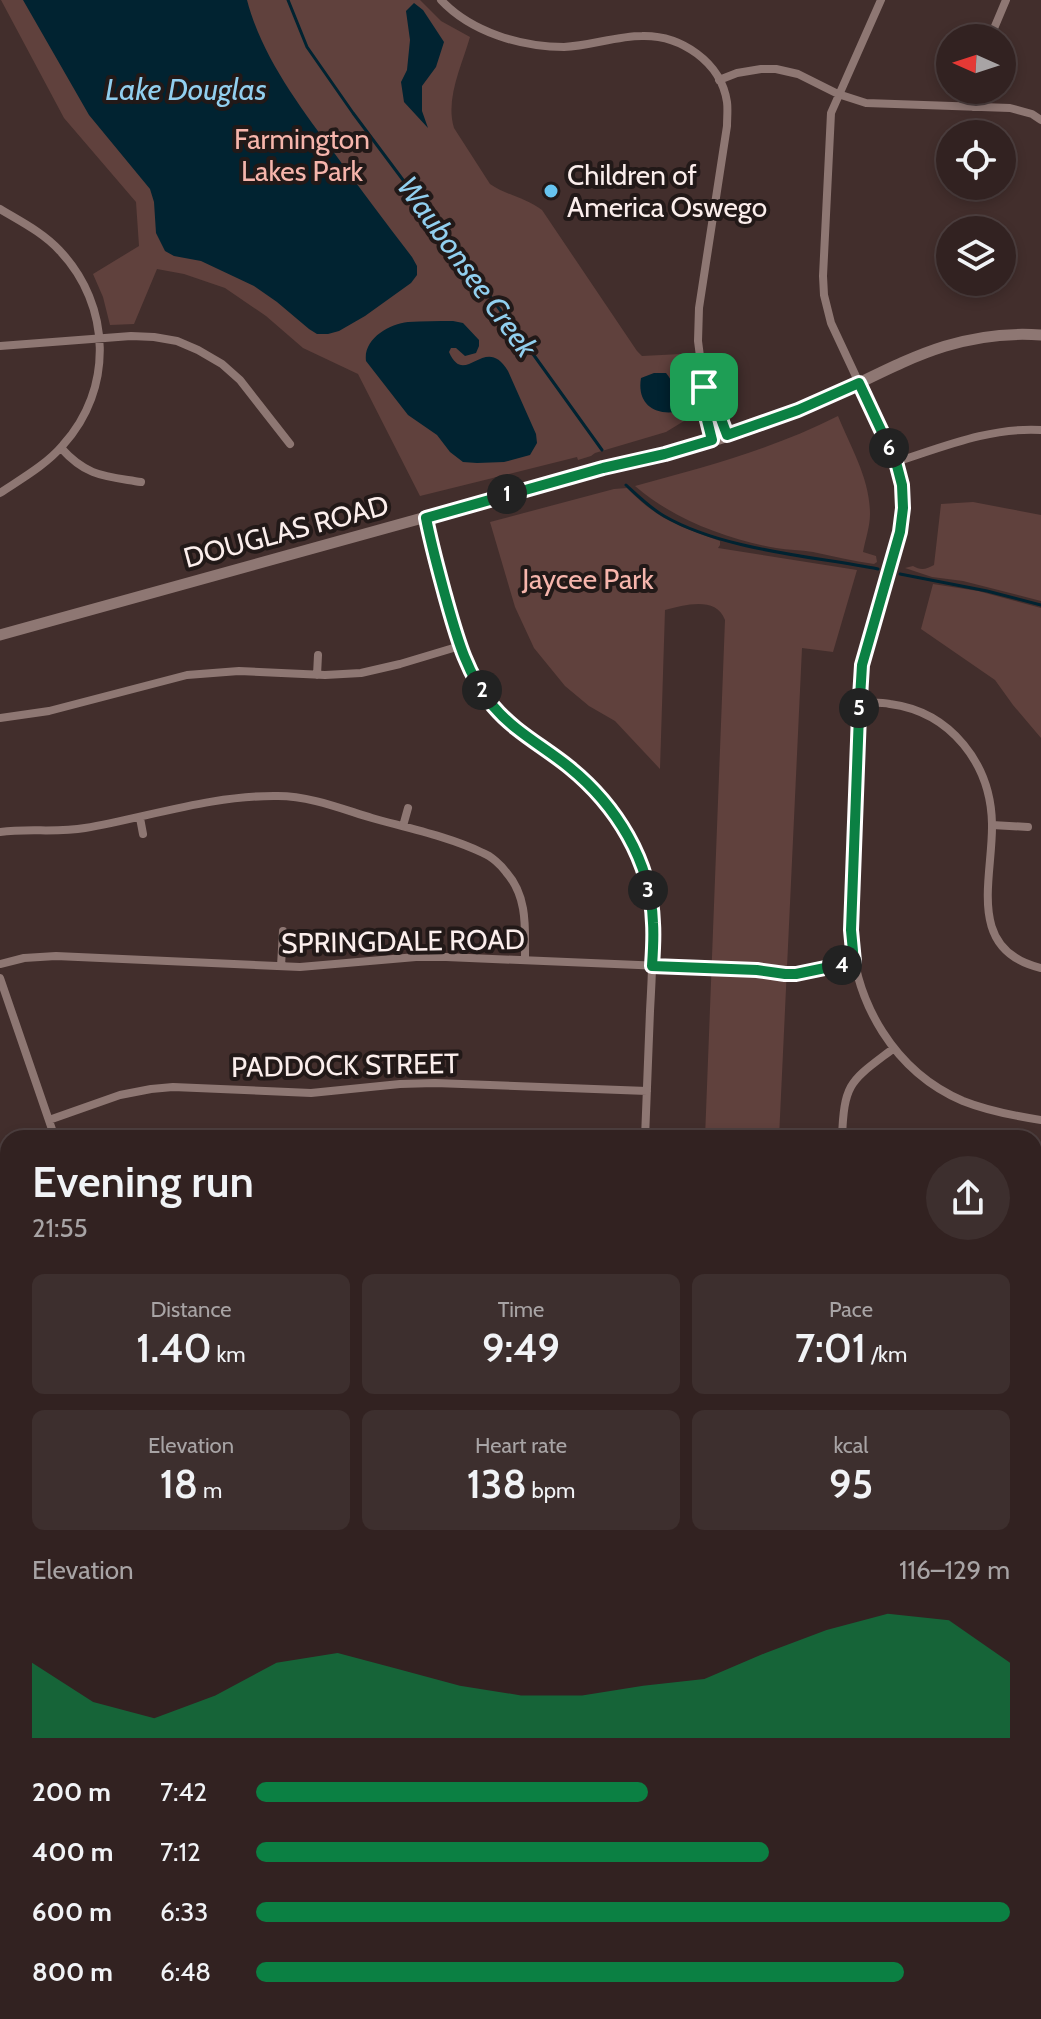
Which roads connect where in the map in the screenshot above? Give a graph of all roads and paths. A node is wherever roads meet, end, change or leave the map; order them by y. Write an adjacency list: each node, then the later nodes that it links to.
1 (441, 0): 5 (street)
2 (881, 0): 6 (street)
3 (1006, 0): 4 (street)
4 (996, 24)
5 (719, 80): 6 (street); 15 (street)
6 (838, 94): 8 (street); 14 (street)
7 (973, 104): 8 (street)
8 (973, 107): 9 (street)
9 (1041, 120)
10 (0, 209): 12 (street)
11 (1041, 335): 14 (street, DOUGLAS ROAD)
12 (99, 338): 13 (street); 19 (street); 20 (street)
13 (0, 346)
14 (859, 383): 17 (street, DOUGLAS ROAD); 21 (street)
15 (704, 387): 17 (street); 18 (street)
16 (1041, 430): 21 (street)
17 (727, 435): 18 (street, DOUGLAS ROAD)
18 (712, 440): 24 (street, DOUGLAS ROAD)
19 (290, 444)
20 (61, 448): 22 (street); 23 (street)
21 (896, 462): 29 (street)
22 (141, 482)
23 (0, 493)
24 (426, 518): 25 (street, DOUGLAS ROAD); 26 (street)
25 (0, 635)
26 (460, 646): 28 (street); 43 (street)
27 (318, 655): 28 (street)
28 (317, 675): 30 (street)
29 (860, 702): 33 (street); 40 (street)
30 (0, 718)
31 (408, 808): 34 (street)
32 (140, 818): 34 (street); 36 (street); 37 (street)
33 (992, 825): 35 (street); 44 (street)
34 (403, 826): 39 (street)
35 (1028, 827)
36 (0, 832)
37 (143, 834)
38 (283, 931): 42 (street)
39 (525, 959): 42 (street, SPRINGDALE ROAD); 43 (street, SPRINGDALE ROAD)
40 (854, 962): 43 (street, SPRINGDALE ROAD); 46 (street)
41 (0, 964): 42 (street, SPRINGDALE ROAD)
42 (281, 966)
43 (652, 966): 47 (street)
44 (1041, 968)
45 (0, 978): 48 (street)
46 (894, 1048): 49 (street); 52 (street)
47 (647, 1091): 48 (street, PADDOCK STREET); 51 (street)
48 (49, 1120): 50 (street)
49 (1041, 1120)
50 (52, 1130)
51 (645, 1130)
52 (842, 1130)

